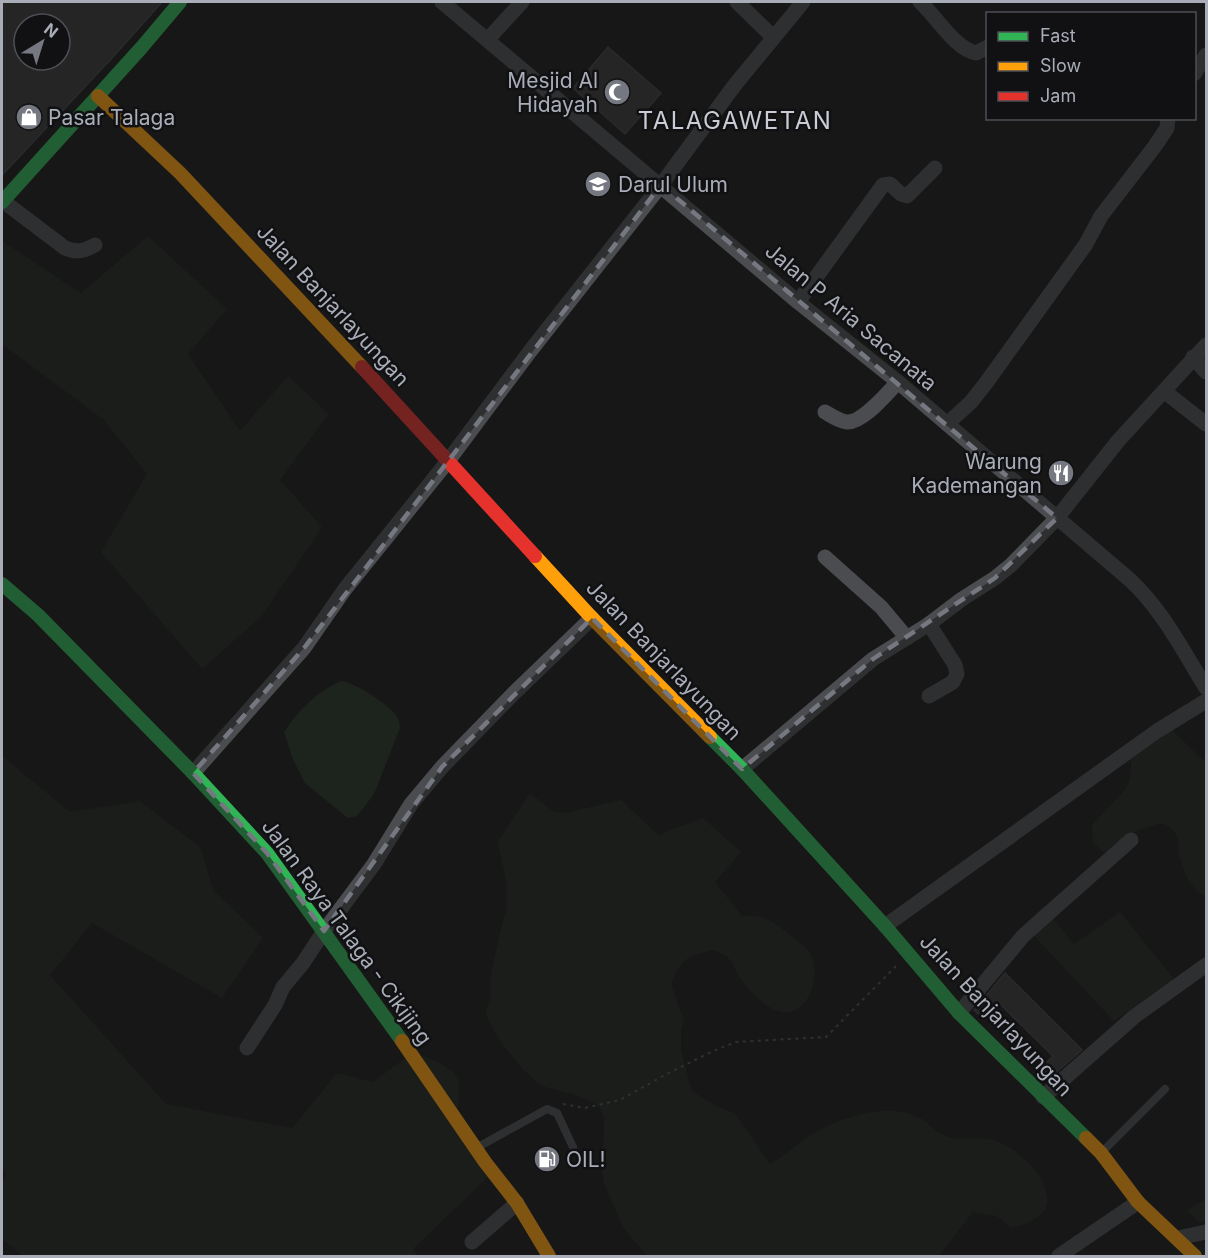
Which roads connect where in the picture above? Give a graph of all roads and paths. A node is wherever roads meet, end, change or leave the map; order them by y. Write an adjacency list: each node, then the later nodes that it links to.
1 (180, 2): 12 (street)
2 (442, 2): 8 (street, Jalan P Aria Sacanata)
3 (522, 2): 8 (street)
4 (737, 2): 7 (street)
5 (803, 2): 7 (street)
6 (920, 2): 9 (street)
7 (773, 37): 15 (street)
8 (488, 39): 15 (street, Jalan P Aria Sacanata)
9 (986, 48)
10 (1206, 55): 11 (street)
11 (1196, 71)
12 (98, 96): 16 (street); 27 (street, Jalan Banjarlayungan)
13 (1168, 120): 25 (street)
14 (935, 168): 18 (street)
15 (661, 185): 18 (street, Jalan P Aria Sacanata); 27 (street)
16 (2, 202): 17 (street)
17 (95, 245)
18 (798, 302): 22 (street, Jalan P Aria Sacanata)
19 (1206, 345): 20 (street)
20 (1193, 357): 21 (street); 23 (street)
21 (1206, 372)
22 (898, 382): 24 (street); 25 (street, Jalan P Aria Sacanata)
23 (1164, 391): 26 (street); 28 (street)
24 (825, 412)
25 (947, 424): 28 (street, Jalan P Aria Sacanata)
26 (1206, 424)
27 (448, 460): 31 (street, Jalan Banjarlayungan); 38 (street)
28 (1057, 518): 32 (street); 34 (street, Jalan P Aria Sacanata)
29 (825, 557): 33 (street)
30 (2, 584): 38 (street, Jalan Raya Talaga - Cikijing)
31 (592, 618): 37 (street, Jalan Banjarlayungan); 41 (street)
32 (929, 624): 33 (street); 35 (street)
33 (907, 638): 37 (street)
34 (1206, 688)
35 (929, 696)
36 (1206, 701): 40 (street)
37 (742, 769): 40 (street, Jalan Banjarlayungan)
38 (193, 773): 41 (street, Jalan Raya Talaga - Cikijing)
39 (1131, 840): 44 (street)
40 (885, 926): 42 (street, Jalan Banjarlayungan)
41 (324, 931): 45 (street); 50 (street, Jalan Raya Talaga - Cikijing)
42 (908, 953): 44 (street, Jalan Banjarlayungan); 48 (path)
43 (1206, 965): 47 (street)
44 (960, 1013): 47 (street, Jalan Banjarlayungan)
45 (247, 1048)
46 (1165, 1089): 51 (lane)
47 (1043, 1097): 51 (street, Jalan Banjarlayungan)
48 (556, 1103)
49 (573, 1147): 50 (lane)
50 (476, 1148): 53 (street, Jalan Raya Talaga - Cikijing)
51 (1101, 1153): 52 (street, Jalan Banjarlayungan)
52 (1138, 1202): 55 (street, Jalan Banjarlayungan); 58 (street)
53 (517, 1203): 56 (street); 57 (street, Jalan Raya Talaga - Cikijing)
54 (1206, 1232): 55 (street)
55 (1178, 1238): 59 (street, Jalan Banjarlayungan)
56 (472, 1242)
57 (549, 1257)
58 (1059, 1257)
59 (1195, 1257)

